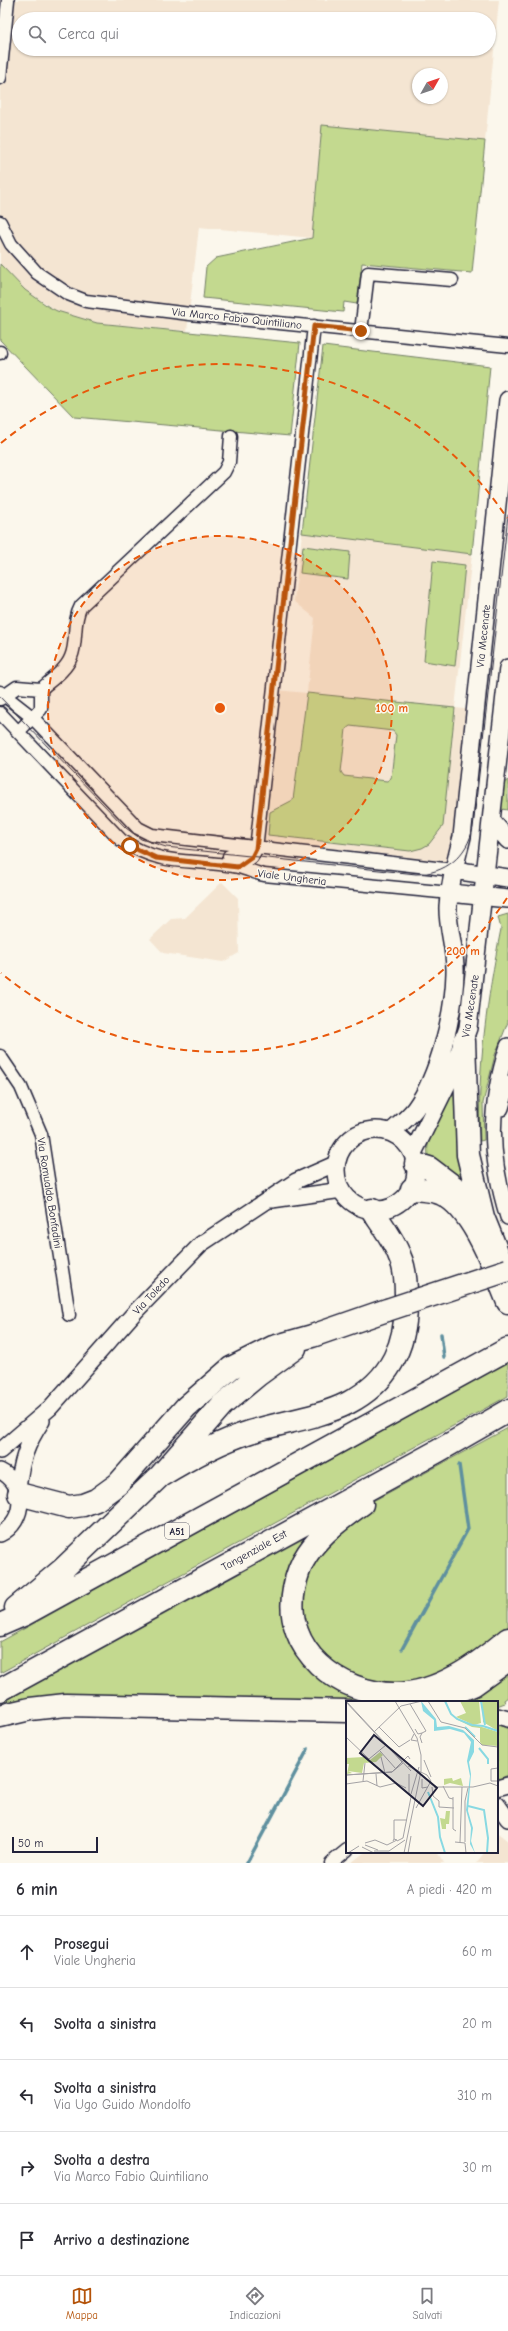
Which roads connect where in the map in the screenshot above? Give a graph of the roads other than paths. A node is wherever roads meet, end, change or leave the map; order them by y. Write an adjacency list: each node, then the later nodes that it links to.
1 (8, 0): 2 (street)
2 (0, 78)
3 (0, 222): 5 (street, Via Marco Fabio Quintiliano)
4 (452, 280): 6 (street)
5 (314, 326): 6 (street, Via Marco Fabio Quintiliano); 20 (street)
6 (361, 331): 7 (street, Via Marco Fabio Quintiliano)
7 (508, 346)
8 (508, 400): 22 (main road, Via Mecenate)
9 (231, 436): 11 (street)
10 (508, 668): 16 (main road, Via Mecenate)
11 (41, 689): 12 (street); 14 (street)
12 (1, 695): 14 (street)
13 (0, 713): 15 (street, Viale Ungheria)
14 (32, 717): 15 (street); 17 (street)
15 (18, 732): 19 (street, Viale Ungheria)
16 (491, 820): 18 (main road); 23 (main road, Via Mecenate)
17 (138, 828): 19 (street); 20 (street)
18 (508, 840)
19 (130, 846): 21 (street, Viale Ungheria)
20 (256, 849): 21 (street); 22 (street)
21 (238, 867): 25 (street, Viale Ungheria)
22 (453, 870): 23 (main road); 25 (main road, Via Mecenate)
23 (485, 876): 24 (main road); 26 (main road, Via Mecenate)
24 (508, 878)
25 (450, 894): 26 (main road); 32 (main road, Via Mecenate)
26 (483, 896): 27 (main road); 28 (main road, Via Mecenate)
27 (508, 899)
28 (464, 1041): 34 (main road, Via Mecenate); 40 (highway)
29 (508, 1046): 33 (street)
30 (0, 1056): 45 (street, Via Romualdo Bonfadini)
31 (508, 1084): 33 (street)
32 (390, 1132): 34 (main road); 35 (main road)
33 (494, 1146): 41 (street)
34 (415, 1158): 36 (main road, Via Mecenate); 40 (highway)
35 (337, 1163): 37 (main road); 38 (street)
36 (412, 1189): 39 (main road); 44 (highway)
37 (342, 1190): 38 (street); 39 (main road)
38 (269, 1200): 48 (street, Via Toledo)
39 (372, 1210): 53 (highway)
40 (483, 1217): 43 (highway)
41 (508, 1217)
42 (508, 1270): 46 (highway, bridge)
43 (508, 1279)
44 (508, 1302)
45 (69, 1315)
46 (312, 1336): 53 (highway); 54 (highway)
47 (508, 1349): 57 (highway, A51)
48 (50, 1408): 50 (street); 54 (street)
49 (508, 1411): 51 (highway, Tangenziale Est)
50 (0, 1451)
51 (438, 1451): 58 (highway); 60 (highway, Tangenziale Est)
52 (0, 1471): 54 (street)
53 (160, 1476): 56 (highway)
54 (18, 1492): 55 (street)
55 (0, 1534)
56 (0, 1622)
57 (0, 1625)
58 (508, 1639)
59 (508, 1660): 61 (highway)
60 (0, 1690)
61 (436, 1701)
62 (235, 1708): 63 (highway); 64 (highway); 65 (highway)
63 (346, 1711)
64 (0, 1716)
65 (346, 1722)
66 (508, 1785): 67 (street)
67 (498, 1788)
68 (498, 1805): 69 (street)
69 (508, 1819)
70 (346, 1851): 71 (street)
71 (331, 1863)

